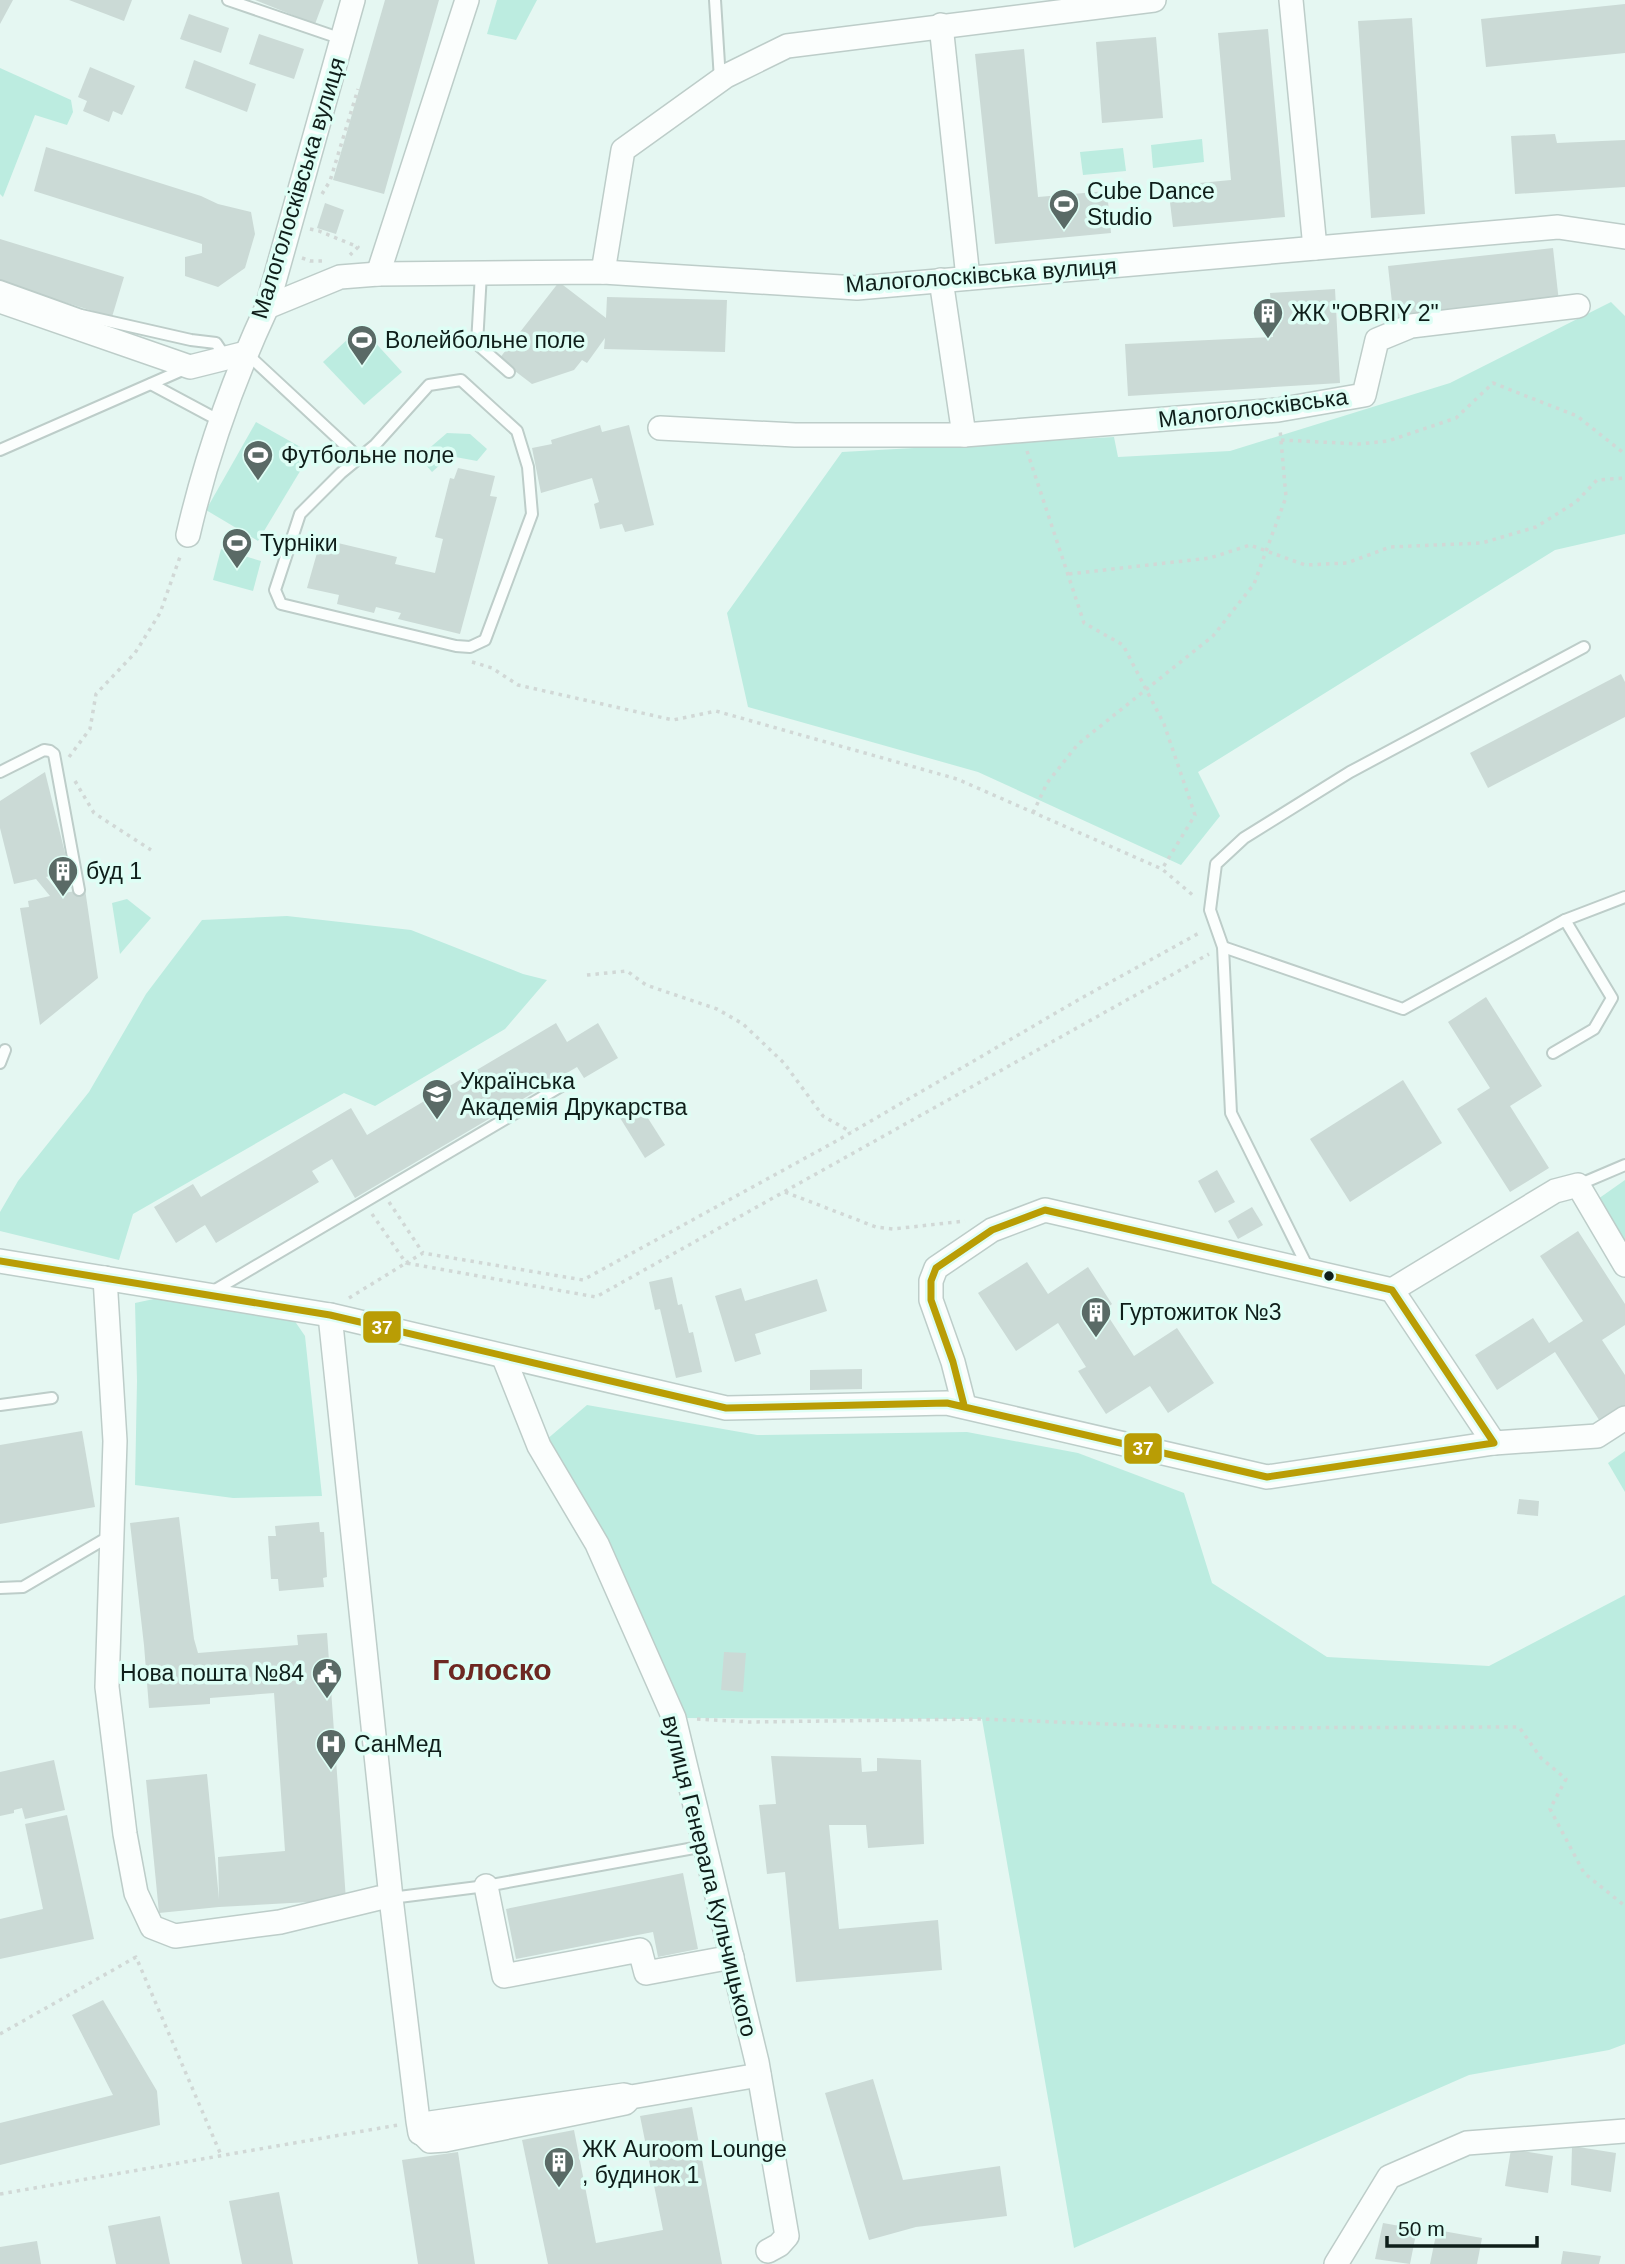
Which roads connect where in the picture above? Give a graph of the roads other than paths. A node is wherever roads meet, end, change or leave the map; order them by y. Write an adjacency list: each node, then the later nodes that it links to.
1 (228, 0): 8 (lane)
2 (353, 0): 8 (street, Малоголосківська вулиця)
3 (467, 0): 14 (street)
4 (715, 0): 9 (lane)
5 (1154, 0): 7 (street)
6 (1291, 0): 11 (street)
7 (941, 25): 9 (street); 15 (street)
8 (342, 39): 20 (street, Малоголосківська вулиця)
9 (720, 80): 12 (street)
10 (1625, 237): 11 (street, Малоголосківська вулиця)
11 (1315, 248): 15 (street, Малоголосківська вулиця)
12 (603, 272): 13 (street, Малоголосківська вулиця); 16 (street, Малоголосківська вулиця)
13 (481, 273): 14 (street, Малоголосківська вулиця); 23 (lane)
14 (378, 274): 20 (street, Малоголосківська вулиця)
15 (968, 278): 16 (street, Малоголосківська вулиця)
16 (941, 280): 27 (street)
17 (0, 286): 21 (lane)
18 (0, 301): 22 (street)
19 (1578, 306): 27 (street, Малоголосківська)
20 (267, 307): 21 (street, Малоголосківська вулиця)
21 (236, 355): 22 (street); 25 (street, Малоголосківська вулиця); 29 (lane)
22 (190, 367): 24 (lane)
23 (509, 372)
24 (151, 384): 25 (lane); 28 (lane)
25 (222, 422): 30 (street, Малоголосківська вулиця)
26 (660, 428): 27 (street, Малоголосківська)
27 (964, 435)
28 (0, 450)
29 (359, 458): 29 (lane)
30 (188, 535)
31 (1584, 647): 36 (lane)
32 (0, 772): 33 (lane)
33 (79, 890)
34 (1625, 897): 35 (lane)
35 (1566, 920): 36 (lane); 38 (lane)
36 (1223, 947): 45 (lane)
37 (5, 1050): 39 (lane)
38 (1553, 1053)
39 (0, 1063)
40 (563, 1085): 48 (lane)
41 (1625, 1165): 42 (lane)
42 (1578, 1185): 44 (street); 47 (street)
43 (0, 1261): 46 (street)
44 (1625, 1265)
45 (1310, 1272): 47 (street); 53 (street)
46 (105, 1278): 48 (street); 56 (street)
47 (1392, 1290): 55 (street)
48 (206, 1295): 49 (street)
49 (336, 1309): 50 (street); 60 (street)
50 (504, 1358): 53 (street); 58 (street, вулиця Генерала Кульчицького)
51 (52, 1398): 52 (lane)
52 (0, 1405)
53 (964, 1405): 55 (street)
54 (1625, 1418): 55 (street)
55 (1494, 1443)
56 (110, 1535): 57 (lane); 60 (street)
57 (0, 1588)
58 (705, 1846): 59 (lane); 61 (street, вулиця Генерала Кульчицького)
59 (486, 1886): 60 (lane); 61 (street)
60 (391, 1898): 62 (street)
61 (732, 1957): 62 (street, вулиця Генерала Кульчицького)
62 (759, 2075): 64 (street, вулиця Генерала Кульчицького)
63 (1625, 2131): 65 (street)
64 (768, 2251)
65 (1336, 2264)

